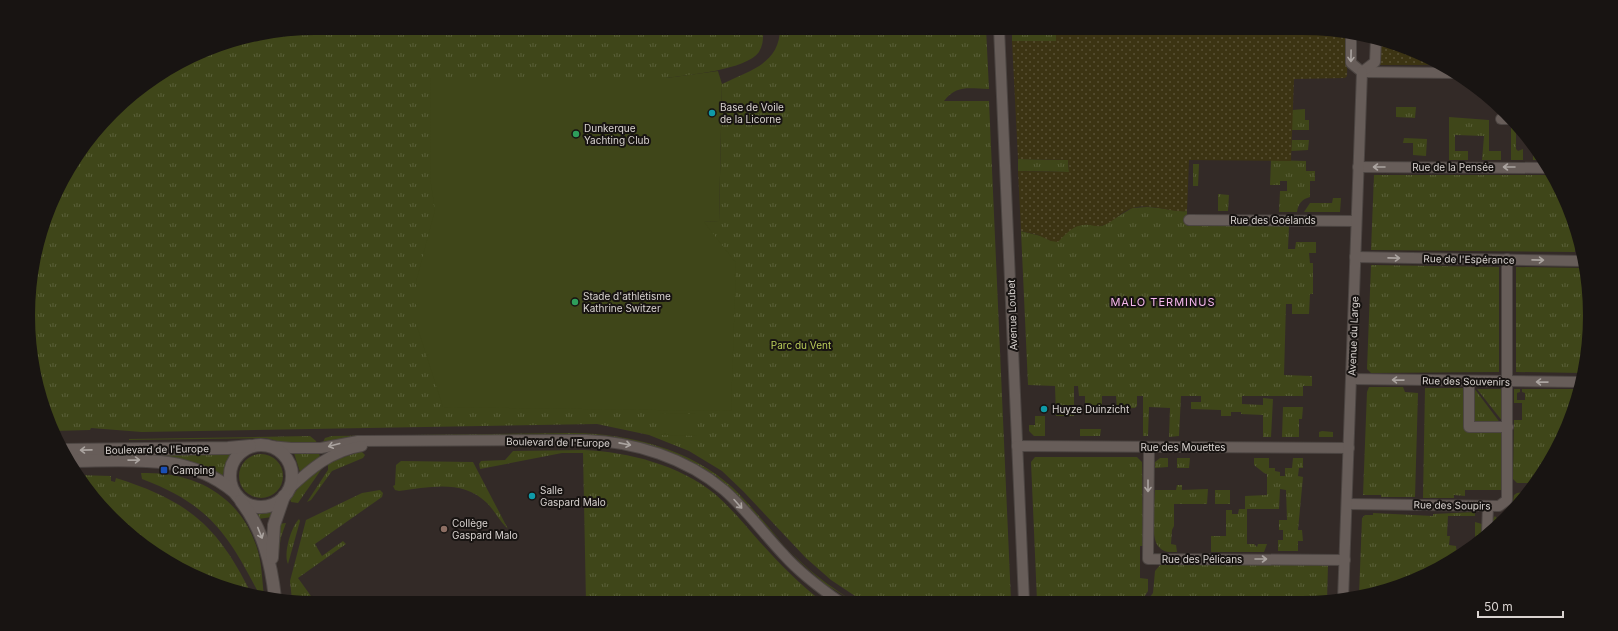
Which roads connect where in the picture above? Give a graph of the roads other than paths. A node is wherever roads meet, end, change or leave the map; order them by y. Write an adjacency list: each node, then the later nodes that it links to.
1 (999, 35): 21 (street, Avenue Loubet)
2 (1351, 39): 4 (street, one-way to 4)
3 (1376, 45): 4 (street)
4 (1362, 72): 5 (street); 6 (street, Avenue du Large)
5 (1443, 73)
6 (1358, 167): 7 (street, Rue de la Pensée, one-way to 6); 9 (street, Avenue du Large)
7 (1541, 168)
8 (1189, 220): 9 (street, Rue des Goélands)
9 (1356, 221): 10 (street, Avenue du Large)
10 (1355, 257): 12 (street, Rue de l'Espérance, one-way to 12); 13 (street, Avenue du Large)
11 (1577, 259): 12 (street, Rue de l'Espérance, one-way to 11)
12 (1507, 260): 15 (street, Rue des Soupirs)
13 (1351, 379): 14 (street, Rue des Souvenirs, one-way to 13); 23 (street, Avenue du Large)
14 (1470, 381): 15 (street, Rue des Souvenirs); 17 (street)
15 (1508, 381): 16 (street, Rue des Souvenirs, one-way to 15); 17 (street, Rue des Soupirs)
16 (1575, 382)
17 (1508, 427): 29 (street, Rue des Soupirs)
18 (387, 442): 20 (street, Boulevard de l'Europe, one-way to 20); 26 (street, Boulevard de l'Europe); 35 (street, Boulevard de l'Europe, one-way to 35)
19 (251, 446): 20 (street); 24 (street, Boulevard de l'Europe, one-way to 24); 27 (street)
20 (270, 446): 26 (street)
21 (1017, 446): 22 (street, Rue des Mouettes); 36 (street, Avenue Loubet)
22 (1149, 446): 23 (street, Rue des Mouettes); 31 (street, Rue des Pélicans, one-way to 31)
23 (1349, 448): 28 (street, Avenue du Large)
24 (70, 450)
25 (76, 461): 27 (street, Boulevard de l'Europe, one-way to 27)
26 (286, 493): 27 (street); 32 (street)
27 (237, 495): 32 (street, one-way to 32)
28 (1347, 504): 29 (street, Rue des Soupirs); 31 (street, Avenue du Large)
29 (1488, 506): 30 (street)
30 (1488, 525)
31 (1345, 560): 34 (street, Avenue du Large)
32 (272, 571): 33 (street)
33 (274, 593)
34 (1343, 593)
35 (832, 596)
36 (1024, 596)

